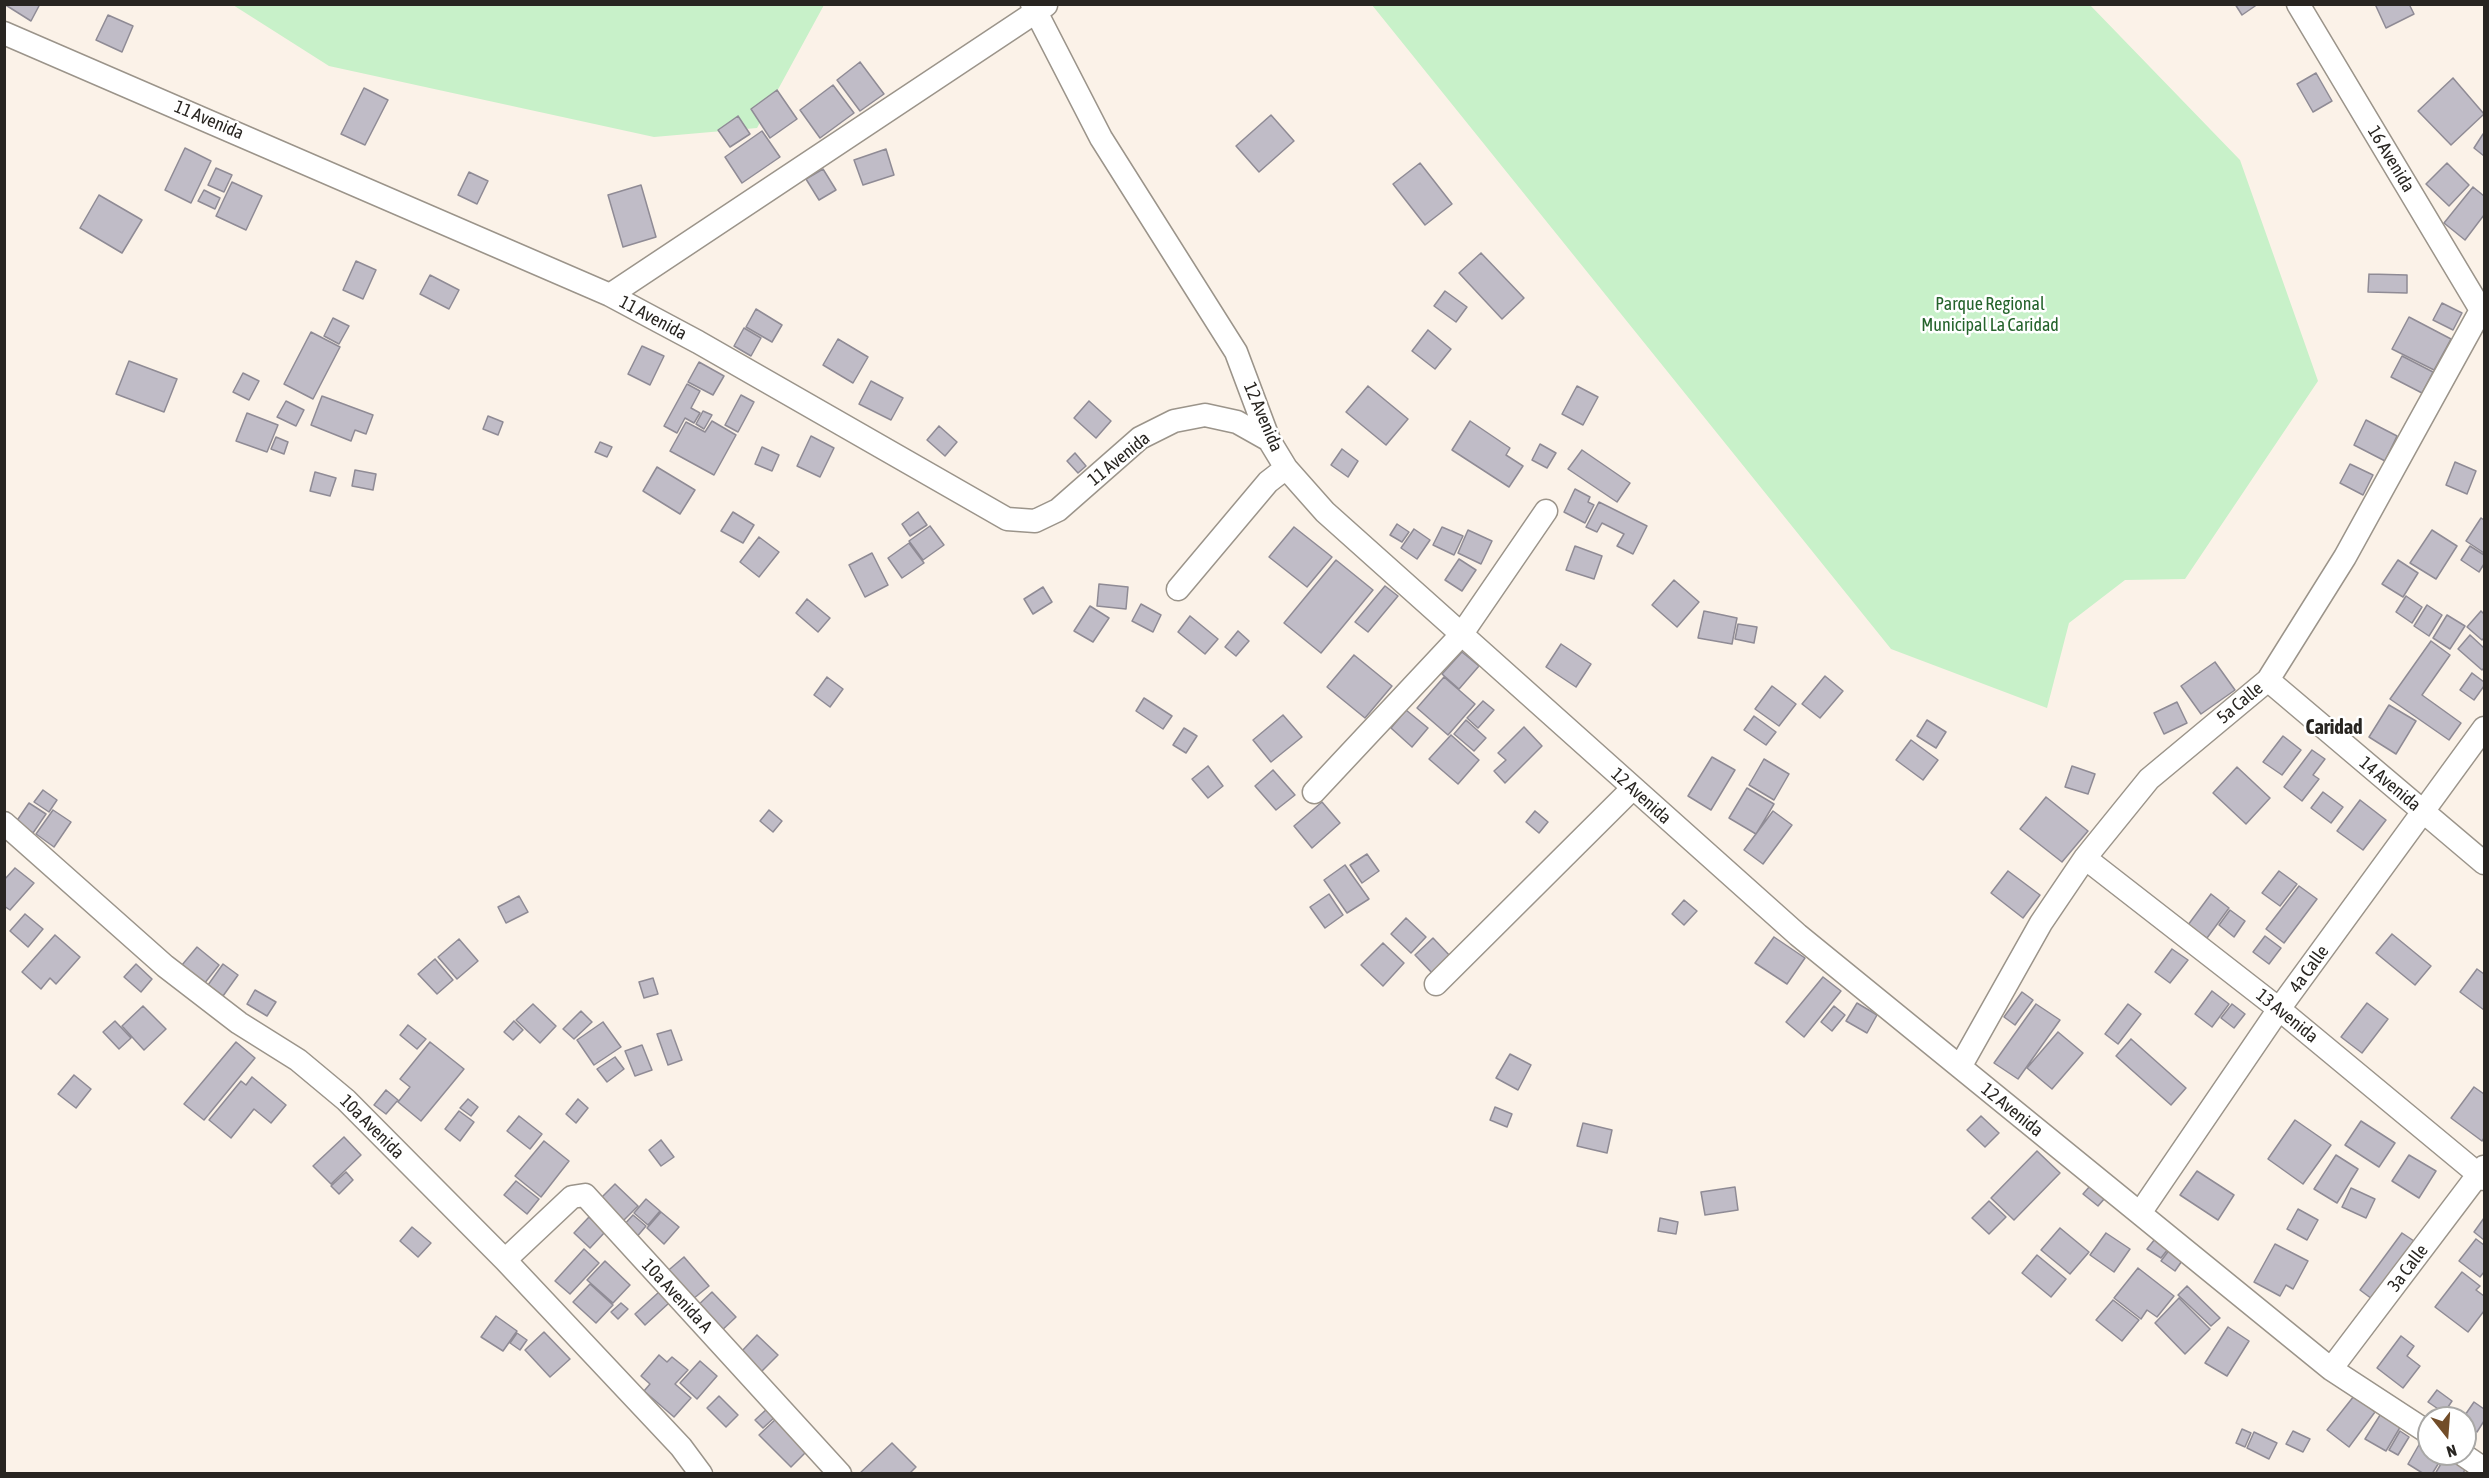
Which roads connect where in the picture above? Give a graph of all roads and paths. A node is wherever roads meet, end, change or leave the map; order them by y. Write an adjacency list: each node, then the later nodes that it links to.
1 (2298, 4): 5 (street, 16 Avenida)
2 (1038, 7): 4 (street); 6 (street, 12 Avenida)
3 (4, 33): 4 (street, 11 Avenida)
4 (610, 295): 6 (street, 11 Avenida)
5 (2483, 311): 11 (street, 5a Calle)
6 (1269, 440): 7 (street, 12 Avenida)
7 (1286, 468): 9 (street); 10 (street, 12 Avenida)
8 (1546, 511): 10 (street)
9 (1178, 590)
10 (1461, 635): 13 (street, 12 Avenida); 14 (street)
11 (2268, 680): 15 (street, 14 Avenida); 17 (street, 5a Calle)
12 (2484, 728): 15 (street, 4a Calle)
13 (1633, 788): 19 (street); 21 (street, 12 Avenida)
14 (1314, 792)
15 (2422, 812): 18 (street, 14 Avenida); 20 (street, 4a Calle)
16 (4, 823): 24 (street, 10a Avenida)
17 (2085, 858): 20 (street, 13 Avenida); 21 (street, 5a Calle)
18 (2484, 863)
19 (1437, 984)
20 (2279, 1009): 22 (street, 13 Avenida); 23 (street, 4a Calle)
21 (1960, 1067): 23 (street, 12 Avenida)
22 (2483, 1174): 25 (street, 3a Calle)
23 (2140, 1213): 25 (street, 12 Avenida)
24 (505, 1260): 27 (street, 10a Avenida); 28 (street, 10a Avenida A)
25 (2331, 1369): 26 (street, 12 Avenida)
26 (2417, 1425)
27 (701, 1473)
28 (840, 1473)

